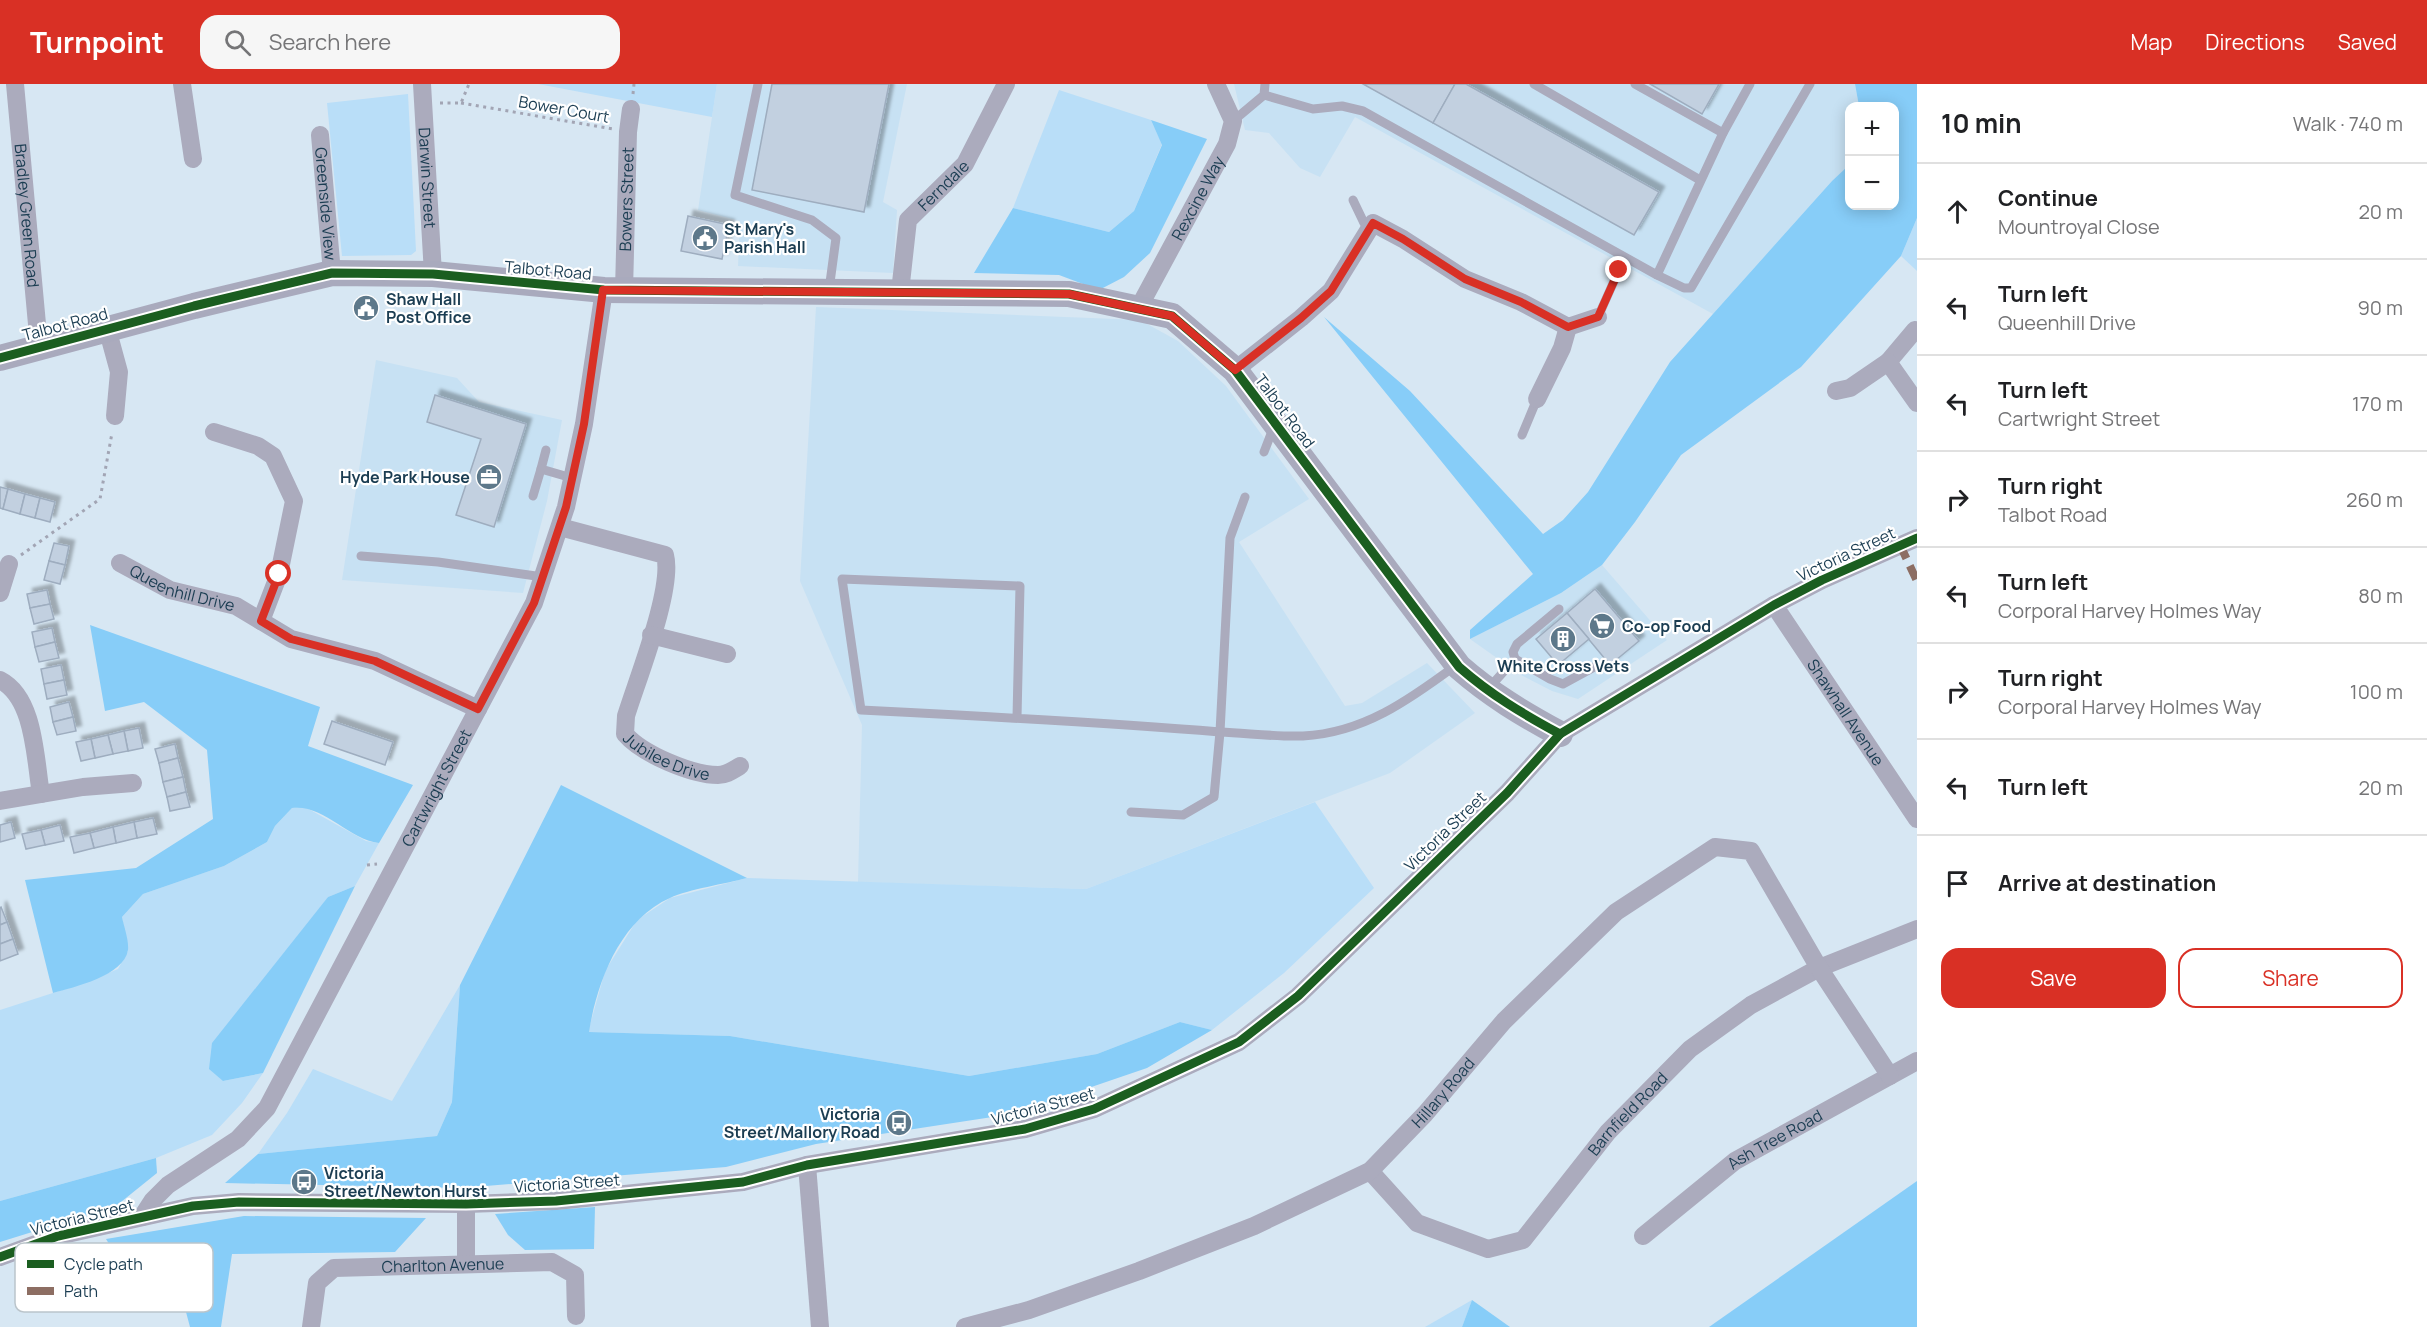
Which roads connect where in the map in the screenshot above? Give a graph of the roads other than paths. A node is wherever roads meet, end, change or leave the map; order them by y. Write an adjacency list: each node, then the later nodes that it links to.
1 (15, 84): 33 (street, Bradley Green Road)
2 (183, 84): 17 (street)
3 (422, 84): 23 (street, Darwin Street)
4 (758, 84): 26 (lane)
5 (1006, 84): 27 (street, Ferndale)
6 (1216, 84): 14 (street)
7 (1265, 84): 12 (lane)
8 (1534, 84): 18 (lane)
9 (1635, 84): 15 (lane)
10 (1750, 84): 15 (lane)
11 (1810, 84): 24 (lane)
12 (1264, 95): 14 (lane); 24 (lane)
13 (631, 109): 25 (street, Bowers Street)
14 (1233, 121): 28 (street, Rexcine Way)
15 (1723, 133): 18 (lane)
16 (320, 135): 22 (street, Greenside View)
17 (193, 159)
18 (1700, 180): 24 (lane)
19 (1353, 200): 20 (lane)
20 (1373, 223): 30 (street); 36 (street)
21 (1619, 270): 29 (lane)
22 (332, 273): 23 (street, Talbot Road); 31 (street, Talbot Road)
23 (433, 274): 25 (street, Talbot Road)
24 (1657, 275)
25 (614, 290): 26 (street, Talbot Road); 47 (street, Cartwright Street)
26 (828, 292): 27 (street, Talbot Road)
27 (900, 292): 28 (street, Talbot Road)
28 (1138, 309): 36 (street, Talbot Road)
29 (1598, 317): 30 (street)
30 (1568, 327): 38 (street)
31 (107, 328): 33 (street, Talbot Road); 40 (street)
32 (1916, 330): 35 (street)
33 (39, 346): 34 (street, Talbot Road)
34 (0, 358)
35 (1888, 362): 37 (street); 39 (street)
36 (1235, 370): 41 (street, Talbot Road)
37 (1836, 391)
38 (1538, 399): 43 (lane)
39 (1917, 403)
40 (115, 416)
41 (1275, 423): 45 (lane); 63 (street, Talbot Road)
42 (214, 432): 59 (street)
43 (1522, 435)
44 (546, 450): 46 (lane)
45 (1264, 452)
46 (541, 469): 47 (lane); 48 (lane)
47 (572, 478): 50 (street, Cartwright Street)
48 (533, 496)
49 (1245, 497): 69 (lane)
50 (560, 527): 55 (street, Cartwright Street); 60 (street, Jubilee Drive)
51 (1917, 538): 57 (street, Victoria Street)
52 (361, 556): 55 (lane)
53 (120, 563): 59 (street, Queenhill Drive)
54 (9, 564): 56 (street)
55 (543, 577): 67 (street, Cartwright Street)
56 (0, 593)
57 (1774, 605): 70 (street, Victoria Street); 76 (street, Shawhall Avenue)
58 (1559, 609): 62 (lane)
59 (261, 621): 67 (street, Queenhill Drive)
60 (651, 635): 61 (street); 71 (street, Jubilee Drive)
61 (727, 654)
62 (1515, 659): 64 (lane); 66 (lane)
63 (1457, 665): 66 (street, Talbot Road); 69 (lane)
64 (1596, 666)
65 (0, 680): 73 (street)
66 (1487, 691): 70 (street, Talbot Road)
67 (478, 709): 84 (street, Cartwright Street)
68 (1017, 717): 68 (lane); 69 (lane)
69 (1220, 732): 75 (lane)
70 (1560, 734): 81 (street, Victoria Street)
71 (740, 766)
72 (133, 783): 73 (street)
73 (41, 794): 74 (street)
74 (0, 801)
75 (1131, 812)
76 (1917, 819)
77 (1917, 929): 78 (street, Barnfield Road)
78 (1819, 968): 80 (street); 82 (street, Barnfield Road); 82 (street, Hillary Road)
79 (1917, 1060): 80 (street, Ash Tree Road)
80 (1890, 1076): 85 (street, Ash Tree Road)
81 (807, 1165): 83 (street, Victoria Street); 93 (street)
82 (1370, 1171): 91 (street, Hillary Road)
83 (466, 1204): 84 (street, Victoria Street); 89 (street)
84 (142, 1217): 86 (street, Victoria Street)
85 (1643, 1236)
86 (39, 1243)
87 (15, 1252): 88 (street, Victoria Street)
88 (0, 1257)
89 (466, 1264): 90 (street, Charlton Avenue); 92 (street, Charlton Avenue)
90 (576, 1316)
91 (1031, 1319): 94 (street, Hillary Road)
92 (312, 1327)
93 (820, 1327)
94 (965, 1327)

